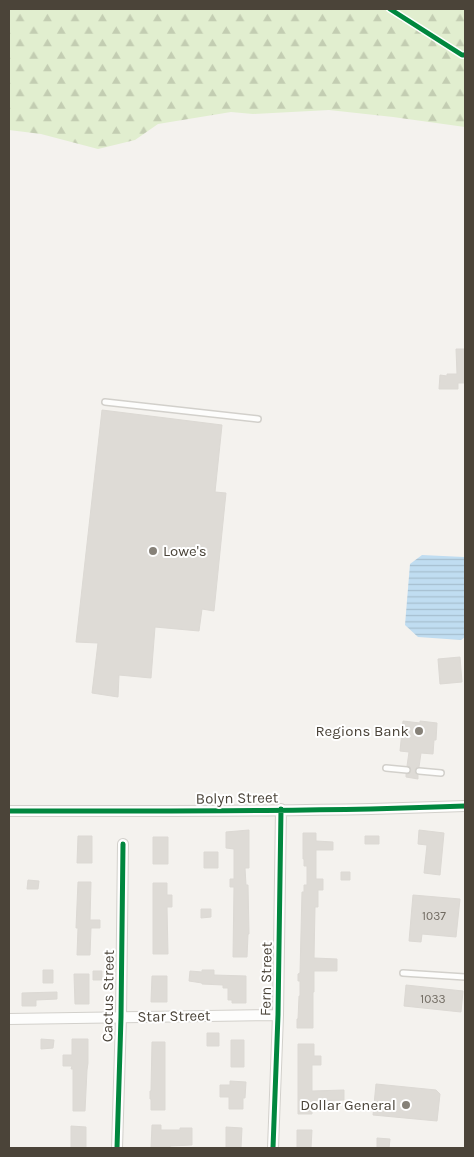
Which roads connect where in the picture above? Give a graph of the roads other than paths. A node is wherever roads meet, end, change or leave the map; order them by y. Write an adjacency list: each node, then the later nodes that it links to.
1 (105, 402): 2 (lane)
2 (258, 419)
3 (386, 768): 4 (lane)
4 (407, 770)
5 (419, 771): 6 (lane)
6 (441, 773)
7 (465, 806): 8 (street, Bolyn Street)
8 (281, 809): 9 (street, Bolyn Street); 13 (street, Fern Street)
9 (9, 811)
10 (123, 844): 14 (street, Cactus Street)
11 (403, 973): 12 (lane)
12 (465, 978)
13 (278, 1015): 14 (street, Star Street); 17 (street, Fern Street)
14 (121, 1017): 15 (street, Star Street); 16 (street, Cactus Street)
15 (9, 1019)
16 (117, 1148)
17 (274, 1148)

